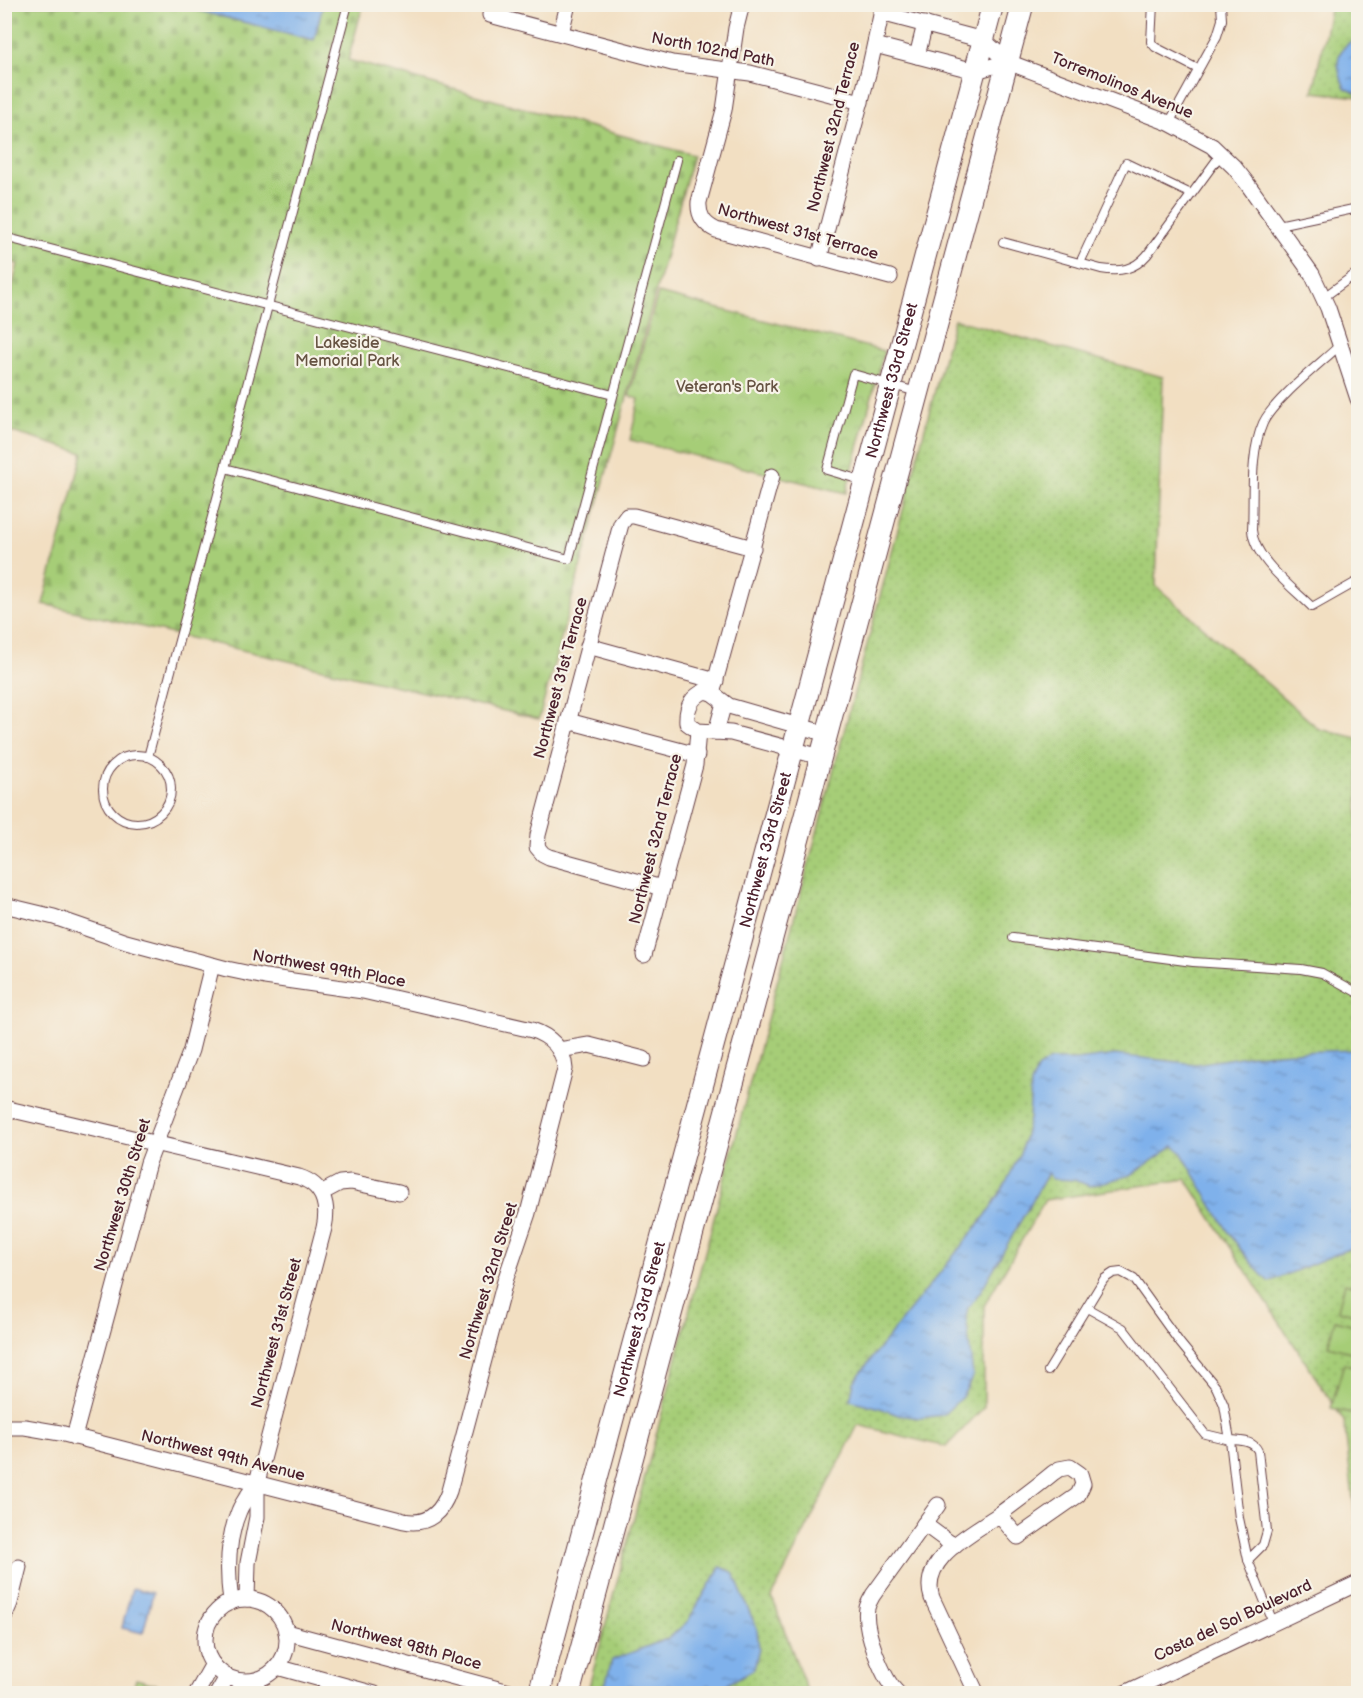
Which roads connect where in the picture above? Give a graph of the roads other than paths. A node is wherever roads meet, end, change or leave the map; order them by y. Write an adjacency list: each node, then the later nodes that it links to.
1 (348, 4): 33 (lane)
2 (568, 4): 11 (street)
3 (742, 4): 17 (street, Northwest 31st Terrace)
4 (993, 4): 12 (street, Northwest 33rd Street)
5 (1023, 4): 15 (street, Northwest 33rd Street)
6 (1153, 4): 16 (lane)
7 (1221, 4): 16 (lane)
8 (882, 9): 10 (street); 13 (street, Northwest 32nd Terrace)
9 (490, 15): 11 (street, North 102nd Path)
10 (925, 24): 12 (street); 14 (street)
11 (561, 33): 17 (street, North 102nd Path)
12 (983, 40): 15 (street); 18 (street, Northwest 33rd Street)
13 (874, 45): 14 (street); 19 (street, Northwest 32nd Terrace)
14 (916, 56): 18 (street)
15 (1008, 62): 18 (street); 20 (street, Torremolinos Avenue); 36 (street, Northwest 33rd Street)
16 (1198, 69): 20 (lane)
17 (730, 70): 19 (street, North 102nd Path); 28 (street, Northwest 31st Terrace)
18 (975, 71): 35 (street, Northwest 33rd Street)
19 (861, 102): 28 (street, Northwest 32nd Terrace)
20 (1168, 123): 21 (street, Torremolinos Avenue)
21 (1221, 154): 23 (lane); 25 (street, Torremolinos Avenue)
22 (677, 160): 37 (lane)
23 (1191, 194): 29 (lane); 29 (lane)
24 (1359, 208): 25 (lane)
25 (1278, 225): 32 (street, Torremolinos Avenue)
26 (4, 237): 33 (lane)
27 (1003, 242): 29 (lane)
28 (819, 258): 31 (street, Northwest 31st Terrace)
29 (1080, 263)
30 (1359, 272): 32 (lane)
31 (891, 278)
32 (1323, 297): 34 (street, Torremolinos Avenue)
33 (268, 306): 37 (lane); 39 (lane)
34 (1341, 344): 38 (street, Torremolinos Avenue); 43 (lane)
35 (890, 385): 36 (lane); 41 (street, Northwest 33rd Street); 41 (lane)
36 (918, 393): 50 (street, Northwest 33rd Street)
37 (613, 395): 39 (lane)
38 (1359, 399)
39 (225, 468): 53 (lane)
40 (772, 476): 42 (street)
41 (865, 481): 47 (street, Northwest 33rd Street)
42 (753, 548): 44 (street, Northwest 31st Terrace); 45 (street)
43 (1359, 581)
44 (588, 646): 45 (street); 46 (street, Northwest 31st Terrace)
45 (717, 692): 47 (street); 48 (street); 49 (street)
46 (568, 721): 52 (street); 55 (street, Northwest 31st Terrace)
47 (798, 726): 50 (street); 51 (street, Northwest 33rd Street)
48 (698, 731): 49 (street); 52 (street, Northwest 32nd Terrace)
49 (716, 732): 51 (street)
50 (827, 734): 54 (street, Northwest 33rd Street)
51 (792, 749): 54 (street); 93 (street, Northwest 33rd Street)
52 (697, 755): 55 (street, Northwest 32nd Terrace)
53 (148, 757): 53 (lane)
54 (821, 757): 94 (street, Northwest 33rd Street)
55 (662, 888): 58 (street, Northwest 32nd Terrace)
56 (4, 905): 59 (street, Northwest 99th Place)
57 (1013, 938): 60 (lane)
58 (644, 955)
59 (212, 965): 61 (street, Northwest 99th Place); 64 (street, Northwest 30th Street)
60 (1359, 993)
61 (559, 1050): 62 (street); 75 (street, Northwest 32nd Street)
62 (644, 1059)
63 (4, 1108): 64 (street)
64 (154, 1143): 66 (street); 70 (street, Northwest 30th Street)
65 (399, 1192): 66 (street)
66 (321, 1193): 72 (street, Northwest 31st Street)
67 (1087, 1308): 68 (lane); 71 (lane); 71 (lane)
68 (1048, 1371)
69 (4, 1427): 70 (street, Northwest 99th Avenue)
70 (74, 1437): 72 (street, Northwest 99th Avenue)
71 (1230, 1440): 78 (lane); 78 (lane)
72 (257, 1482): 75 (street, Northwest 99th Avenue); 81 (street, Northwest 31st Street); 82 (street, Northwest 31st Street)
73 (938, 1505): 76 (street)
74 (999, 1515): 74 (street); 77 (street)
75 (431, 1518)
76 (924, 1524): 77 (street); 95 (street)
77 (954, 1546): 96 (street)
78 (1248, 1560): 84 (lane)
79 (19, 1567): 83 (street)
80 (1359, 1583): 84 (street, Costa del Sol Boulevard)
81 (247, 1599): 82 (street); 85 (street)
82 (231, 1602): 86 (street)
83 (4, 1617)
84 (1273, 1622): 97 (street, Costa del Sol Boulevard)
85 (286, 1632): 87 (street); 92 (street, Northwest 98th Place)
86 (213, 1664): 88 (street); 89 (street)
87 (277, 1667): 88 (street); 91 (street)
88 (227, 1677): 90 (street)
89 (196, 1694)
90 (217, 1694)
91 (375, 1694)
92 (517, 1694)
93 (539, 1694)
94 (570, 1694)
95 (899, 1694)
96 (977, 1694)
97 (1123, 1694)

